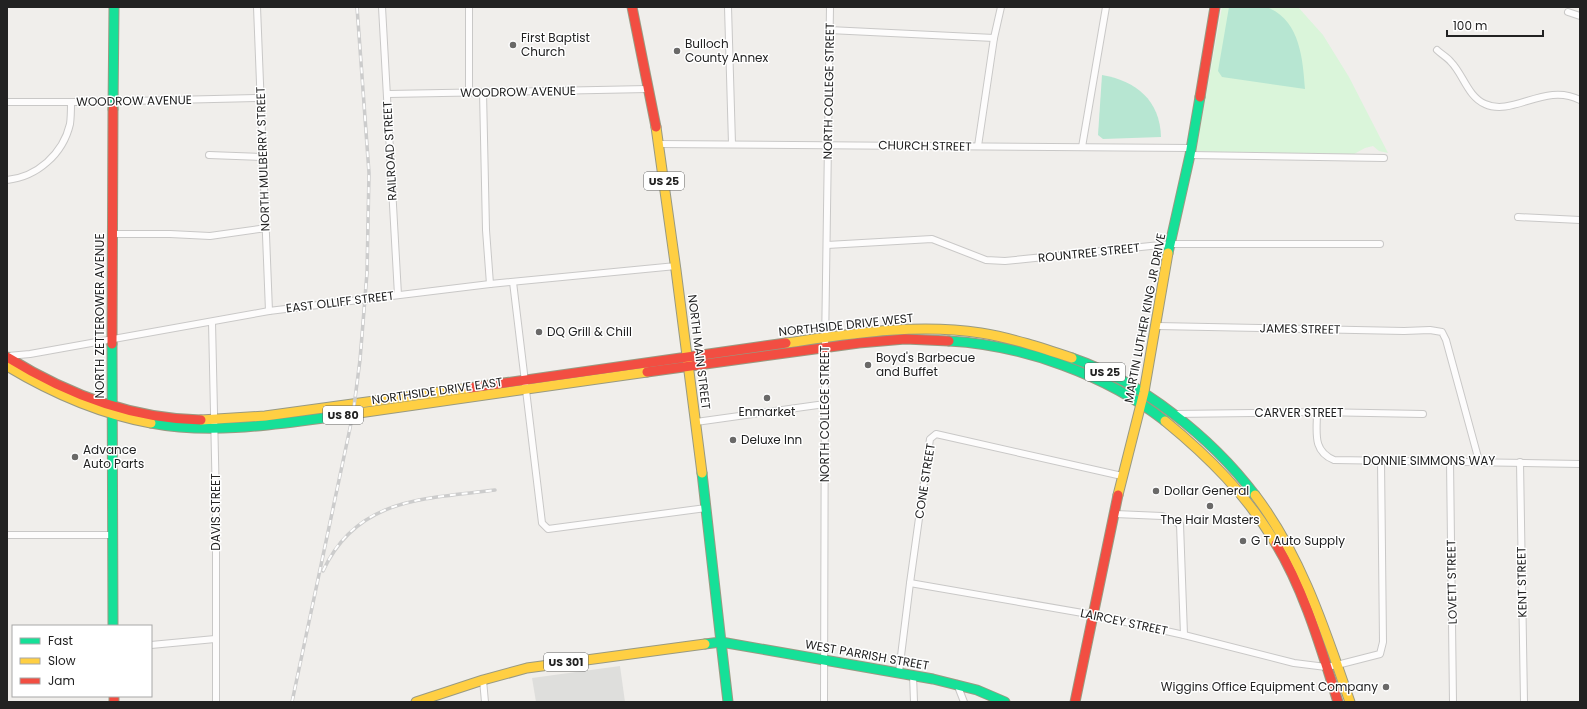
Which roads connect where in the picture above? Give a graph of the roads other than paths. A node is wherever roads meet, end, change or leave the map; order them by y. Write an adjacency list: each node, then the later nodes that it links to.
1 (114, 7): 24 (main road, NORTH ZETTEROWER AVENUE)
2 (257, 7): 20 (street, NORTH MULBERRY STREET)
3 (382, 7): 19 (street, RAILROAD STREET)
4 (468, 7): 17 (street)
5 (632, 7): 16 (main road, NORTH MAIN STREET / US 25)
6 (728, 7): 26 (street)
7 (830, 7): 13 (street, NORTH COLLEGE STREET)
8 (1001, 7): 14 (street)
9 (1106, 7): 29 (street)
10 (1215, 7): 30 (main road, MARTIN LUTHER KING JR DRIVE)
11 (1568, 12): 12 (street)
12 (1580, 16)
13 (829, 30): 14 (street); 27 (street, NORTH COLLEGE STREET)
14 (994, 38): 28 (street)
15 (1437, 50): 21 (street)
16 (648, 90): 18 (street, WOODROW AVENUE); 25 (main road, NORTH MAIN STREET / US 25)
17 (469, 92): 18 (street, WOODROW AVENUE); 19 (street, WOODROW AVENUE)
18 (483, 92): 44 (street)
19 (388, 94): 45 (street, RAILROAD STREET)
20 (261, 98): 24 (street, WOODROW AVENUE); 32 (street, NORTH MULBERRY STREET)
21 (1580, 100)
22 (7, 102): 23 (street, WOODROW AVENUE)
23 (71, 102): 24 (street, WOODROW AVENUE); 34 (street)
24 (113, 102): 38 (main road, NORTH ZETTEROWER AVENUE)
25 (658, 144): 26 (street, CHURCH STREET); 42 (main road, NORTH MAIN STREET / US 25)
26 (732, 144): 27 (street, CHURCH STREET)
27 (828, 144): 28 (street, CHURCH STREET); 41 (street, NORTH COLLEGE STREET)
28 (978, 146): 29 (street, CHURCH STREET)
29 (1082, 147): 30 (street, CHURCH STREET)
30 (1191, 151): 33 (street, CHURCH STREET); 39 (main road, MARTIN LUTHER KING JR DRIVE)
31 (209, 155): 32 (street)
32 (263, 157): 37 (street, NORTH MULBERRY STREET)
33 (1384, 158)
34 (7, 180)
35 (1518, 216): 36 (street)
36 (1580, 220)
37 (266, 228): 38 (street); 46 (street, NORTH MULBERRY STREET)
38 (113, 234): 49 (main road, NORTH ZETTEROWER AVENUE)
39 (1170, 244): 40 (street, ROUNTREE STREET); 41 (street, ROUNTREE STREET); 48 (main road, MARTIN LUTHER KING JR DRIVE)
40 (1380, 244)
41 (827, 245): 50 (street, NORTH COLLEGE STREET)
42 (676, 266): 43 (street, EAST OLLIFF STREET); 52 (main road, NORTH MAIN STREET / US 25)
43 (513, 282): 44 (street, EAST OLLIFF STREET); 54 (street)
44 (490, 284): 45 (street, EAST OLLIFF STREET)
45 (398, 295): 46 (street, EAST OLLIFF STREET)
46 (269, 311): 47 (street, EAST OLLIFF STREET)
47 (212, 322): 49 (street, EAST OLLIFF STREET); 64 (street, DAVIS STREET)
48 (1157, 326): 56 (main road, MARTIN LUTHER KING JR DRIVE); 67 (street, JAMES STREET)
49 (112, 339): 51 (street, EAST OLLIFF STREET); 59 (main road, NORTH ZETTEROWER AVENUE)
50 (825, 342): 52 (main road, NORTHSIDE DRIVE WEST / US 25); 56 (main road, NORTHSIDE DRIVE WEST / US 25); 57 (street, NORTH COLLEGE STREET); 58 (main road, NORTHSIDE DRIVE WEST / US 25)
51 (7, 357): 59 (main road, NORTHSIDE DRIVE EAST / US 80)
52 (688, 361): 54 (main road, NORTHSIDE DRIVE EAST / US 80); 55 (main road, NORTHSIDE DRIVE EAST / US 80); 63 (main road, NORTH MAIN STREET)
53 (7, 366): 59 (main road, NORTHSIDE DRIVE EAST / US 80)
54 (526, 381): 55 (street); 64 (main road, NORTHSIDE DRIVE EAST / US 80)
55 (527, 391): 64 (main road, NORTHSIDE DRIVE EAST / US 80); 71 (street)
56 (1144, 392): 58 (main road, MARTIN LUTHER KING JR DRIVE); 61 (main road, NORTHSIDE DRIVE WEST / US 25)
57 (825, 404): 63 (street); 82 (street, NORTH COLLEGE STREET)
58 (1141, 404): 70 (main road, MARTIN LUTHER KING JR DRIVE); 83 (main road, NORTHSIDE DRIVE WEST / US 25)
59 (112, 410): 64 (main road, NORTHSIDE DRIVE EAST / US 80); 73 (main road, NORTH ZETTEROWER AVENUE)
60 (1317, 412): 61 (street, CARVER STREET); 62 (street, CARVER STREET); 65 (street, DONNIE SIMMONS WAY)
61 (1174, 414): 84 (main road, NORTHSIDE DRIVE WEST / US 25)
62 (1424, 414)
63 (696, 422): 71 (main road, NORTH MAIN STREET)
64 (215, 424): 79 (street, DAVIS STREET)
65 (1381, 461): 66 (street, DONNIE SIMMONS WAY); 84 (street, LAIRCEY STREET)
66 (1450, 461): 67 (street, DONNIE SIMMONS WAY); 100 (street, LOVETT STREET)
67 (1479, 461): 68 (street, DONNIE SIMMONS WAY)
68 (1520, 462): 69 (street, DONNIE SIMMONS WAY); 101 (street, KENT STREET)
69 (1580, 464)
70 (1122, 476): 72 (main road, MARTIN LUTHER KING JR DRIVE); 75 (street, CONE STREET)
71 (706, 508): 80 (main road, NORTH MAIN STREET)
72 (1115, 514): 76 (main road, MARTIN LUTHER KING JR DRIVE); 78 (street)
73 (112, 535): 74 (street); 77 (main road, NORTH ZETTEROWER AVENUE)
74 (7, 537)
75 (910, 584): 76 (street, LAIRCEY STREET); 85 (street, CONE STREET)
76 (1094, 615): 78 (street, LAIRCEY STREET); 97 (main road, MARTIN LUTHER KING JR DRIVE)
77 (113, 625)
78 (1184, 635): 83 (street, LAIRCEY STREET)
79 (215, 639): 81 (street); 89 (street, DAVIS STREET)
80 (721, 642): 82 (main road, WEST PARRISH STREET); 87 (main road, US 301); 92 (main road, NORTH MAIN STREET)
81 (152, 645)
82 (823, 658): 85 (main road, WEST PARRISH STREET); 93 (street, NORTH COLLEGE STREET)
83 (1326, 666): 84 (street, LAIRCEY STREET); 98 (main road, NORTHSIDE DRIVE WEST / US 25)
84 (1337, 666): 99 (main road, NORTHSIDE DRIVE WEST / US 25)
85 (899, 672): 86 (main road, WEST PARRISH STREET)
86 (913, 675): 88 (main road, WEST PARRISH STREET); 94 (street)
87 (483, 680): 90 (main road, US 301); 91 (street)
88 (957, 684): 95 (street); 96 (main road, WEST PARRISH STREET)
89 (216, 702)
90 (416, 702)
91 (485, 702)
92 (728, 702)
93 (824, 702)
94 (914, 702)
95 (964, 702)
96 (1005, 702)
97 (1075, 702)
98 (1338, 702)
99 (1350, 702)
100 (1453, 702)
101 (1524, 702)

